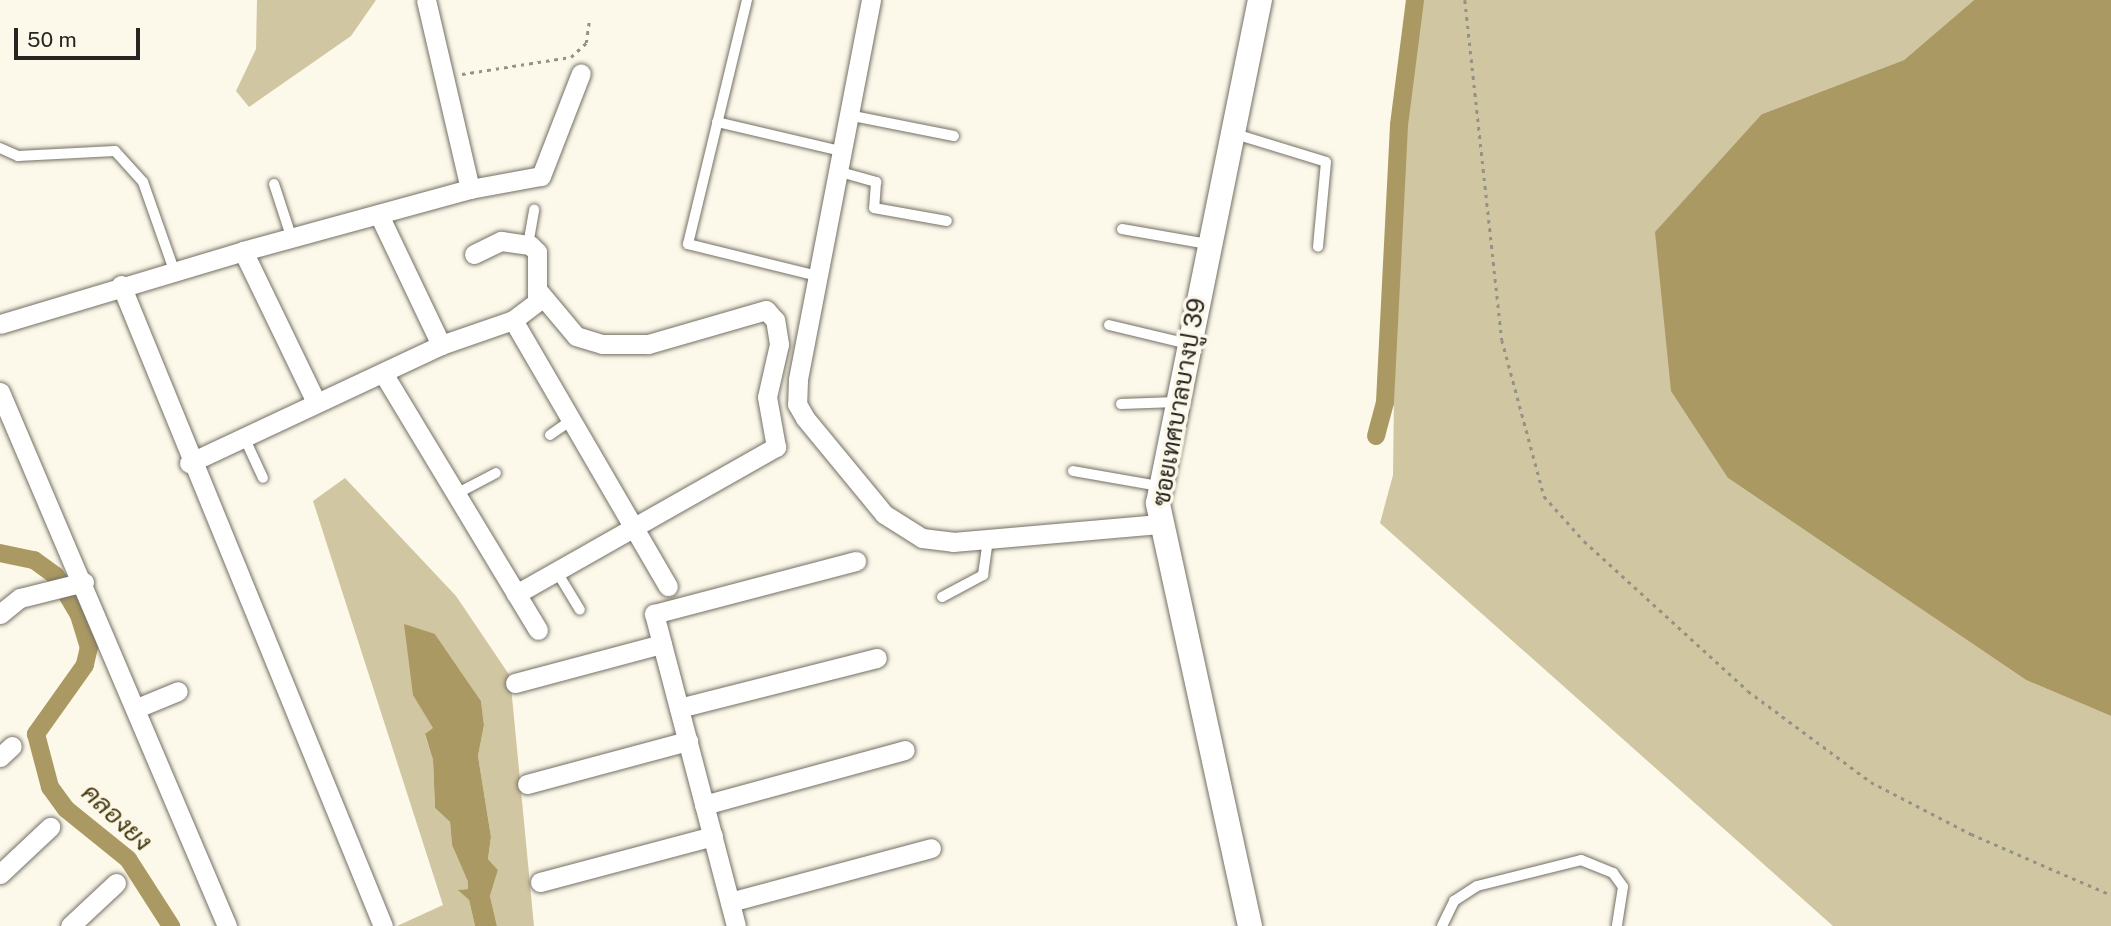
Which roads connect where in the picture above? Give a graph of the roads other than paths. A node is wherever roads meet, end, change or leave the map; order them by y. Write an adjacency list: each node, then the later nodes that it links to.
1 (426, 0): 14 (street)
2 (747, 0): 7 (lane)
3 (871, 0): 6 (street)
4 (1260, 0): 8 (street, ซอยเทศบาลบางปู 39)
5 (581, 73): 14 (street)
6 (848, 115): 9 (lane); 11 (street)
7 (718, 122): 11 (lane); 26 (lane)
8 (1232, 133): 20 (street, ซอยเทศบาลบางปู 39); 22 (lane)
9 (954, 136)
10 (0, 148): 25 (lane)
11 (841, 151): 12 (street)
12 (837, 171): 17 (lane); 26 (street)
13 (274, 184): 19 (lane)
14 (470, 189): 16 (street)
15 (534, 210): 21 (lane)
16 (380, 217): 19 (street); 33 (street)
17 (947, 221)
18 (1122, 229): 20 (lane)
19 (292, 239): 23 (street)
20 (1208, 244): 32 (street, ซอยเทศบาลบางปู 39)
21 (528, 245): 24 (street); 28 (street)
22 (1318, 247)
23 (243, 251): 25 (street); 36 (street)
24 (474, 254)
25 (174, 271): 27 (street)
26 (817, 276): 50 (street)
27 (121, 285): 30 (street); 42 (street)
28 (540, 293): 29 (street); 49 (street)
29 (513, 320): 33 (street); 39 (street)
30 (0, 324)
31 (1108, 325): 32 (lane)
32 (1188, 344): 37 (street, ซอยเทศบาลบางปู 39)
33 (441, 345): 34 (street)
34 (383, 373): 36 (street); 47 (street)
35 (0, 392): 53 (street)
36 (316, 402): 41 (street)
37 (1176, 402): 38 (lane); 46 (street, ซอยเทศบาลบางปู 39)
38 (1121, 404)
39 (574, 417): 40 (lane); 49 (street)
40 (550, 435)
41 (244, 437): 42 (street); 45 (lane)
42 (190, 463): 79 (street)
43 (1073, 471): 46 (lane)
44 (496, 473): 47 (lane)
45 (263, 478)
46 (1159, 486): 48 (street, ซอยเทศบาลบางปู 39)
47 (456, 494): 55 (street)
48 (1159, 524): 50 (street); 81 (street, ซอยเทศบาลบางปู 39)
49 (635, 530): 52 (street); 54 (street)
50 (988, 539): 56 (lane)
51 (856, 561): 60 (street)
52 (557, 572): 55 (street); 57 (lane)
53 (80, 583): 58 (street); 64 (street)
54 (668, 586)
55 (516, 594): 59 (street)
56 (942, 597)
57 (580, 610)
58 (0, 614)
59 (538, 630)
60 (662, 644): 62 (street); 65 (street)
61 (877, 658): 65 (street)
62 (515, 683)
63 (178, 691): 64 (street)
64 (137, 708): 78 (street)
65 (679, 709): 66 (street)
66 (688, 741): 68 (street); 69 (street)
67 (905, 750): 69 (street)
68 (527, 784)
69 (704, 805): 71 (street)
70 (50, 827): 73 (street)
71 (713, 836): 74 (street); 76 (street)
72 (931, 848): 76 (street)
73 (0, 874)
74 (540, 882)
75 (117, 883): 77 (street)
76 (730, 902): 80 (street)
77 (70, 926)
78 (227, 926)
79 (383, 926)
80 (736, 926)
81 (1250, 926)
82 (1442, 926): 83 (lane)
83 (1617, 926)

